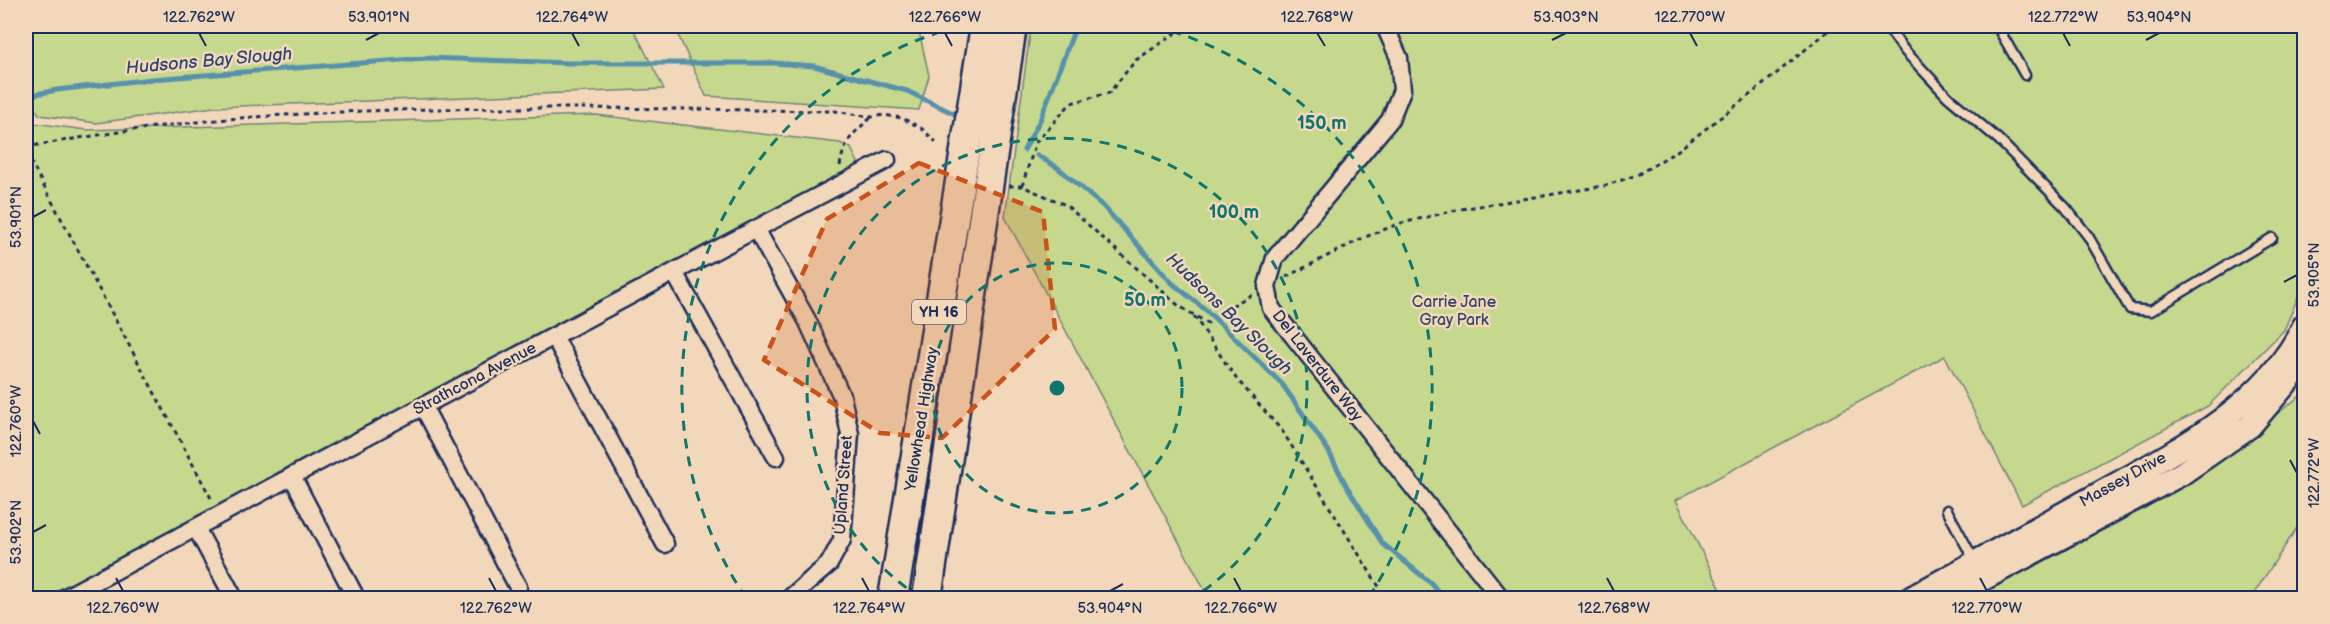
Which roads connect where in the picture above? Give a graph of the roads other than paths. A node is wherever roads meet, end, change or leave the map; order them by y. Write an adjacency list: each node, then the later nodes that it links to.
1 (986, 26): 28 (highway, Yellowhead Highway / YH 16)
2 (1012, 26): 29 (highway, Yellowhead Highway / YH 16)
3 (1385, 26): 30 (street, Del Laverdure Way)
4 (1887, 26): 9 (lane)
5 (1997, 26): 6 (lane)
6 (2025, 75)
7 (887, 160): 8 (street, Strathcona Avenue)
8 (756, 229): 10 (street, Strathcona Avenue); 27 (street, Upland Street)
9 (2272, 238)
10 (674, 272): 12 (street, Strathcona Avenue); 17 (street)
11 (2304, 327): 22 (street, Massey Drive)
12 (554, 336): 15 (street, Strathcona Avenue); 21 (street)
13 (2304, 362): 16 (street, Massey Drive)
14 (2304, 373): 16 (street)
15 (423, 406): 18 (street, Strathcona Avenue); 23 (street)
16 (2250, 426): 22 (street, Massey Drive)
17 (776, 457)
18 (292, 476): 20 (street, Strathcona Avenue); 26 (street)
19 (1947, 510): 22 (lane)
20 (196, 528): 24 (street, Strathcona Avenue); 25 (street)
21 (665, 544)
22 (1980, 570): 31 (street, Massey Drive); 32 (street, Massey Drive)
23 (518, 587)
24 (64, 598)
25 (234, 598)
26 (356, 598)
27 (790, 598)
28 (893, 598)
29 (927, 598)
30 (1501, 598)
31 (1911, 598)
32 (1947, 598)

